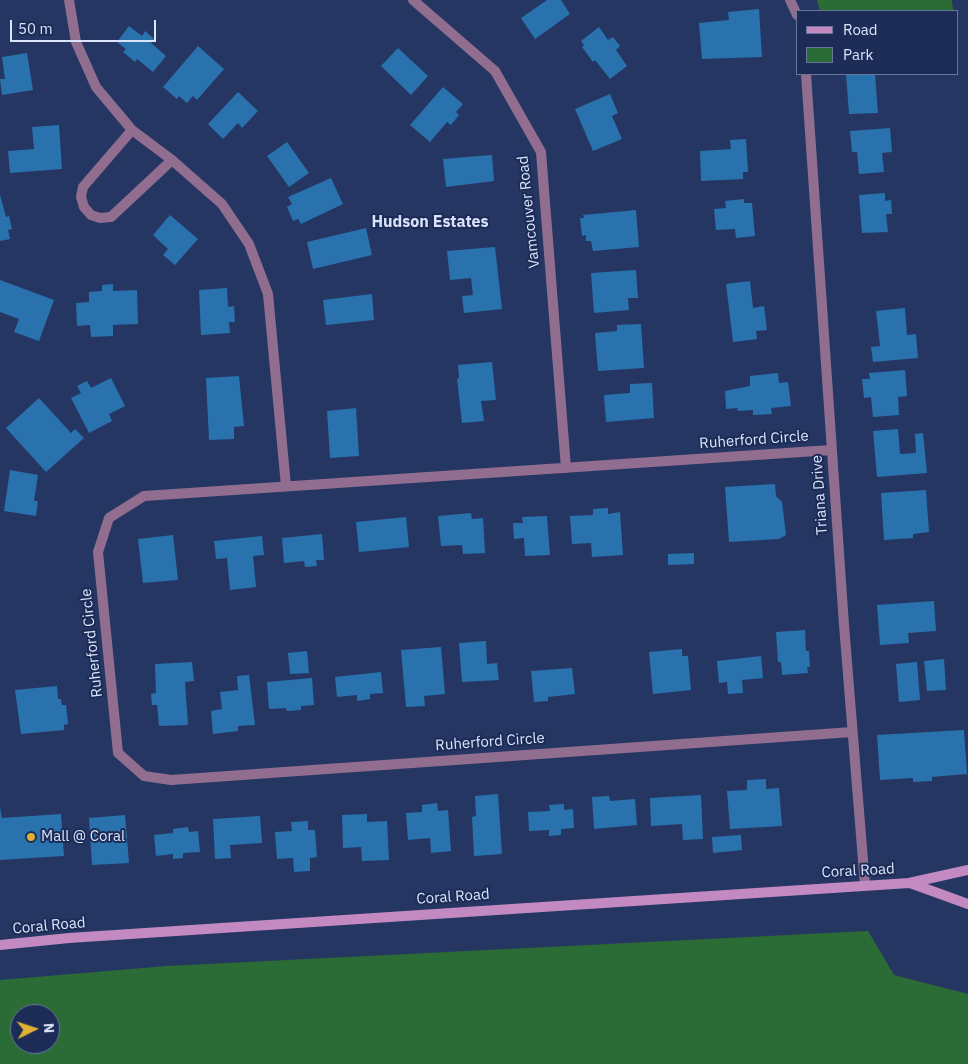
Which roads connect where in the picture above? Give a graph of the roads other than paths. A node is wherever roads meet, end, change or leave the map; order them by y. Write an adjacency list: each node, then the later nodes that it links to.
1 (69, 0): 6 (street)
2 (413, 0): 9 (street, Vamcouver Road)
3 (790, 0): 4 (street)
4 (796, 13)
5 (806, 75): 8 (street, Triana Drive)
6 (132, 130): 7 (street); 7 (street)
7 (172, 160): 10 (street)
8 (831, 450): 9 (street, Ruherford Circle); 11 (street, Triana Drive)
9 (566, 468): 10 (street, Ruherford Circle)
10 (286, 486): 11 (street, Ruherford Circle)
11 (852, 732): 14 (street, Triana Drive)
12 (968, 870): 13 (main road, Coral Road)
13 (909, 883): 14 (main road, Coral Road); 15 (main road, Coral Road)
14 (865, 885): 16 (main road, Coral Road)
15 (968, 904)
16 (0, 945)

